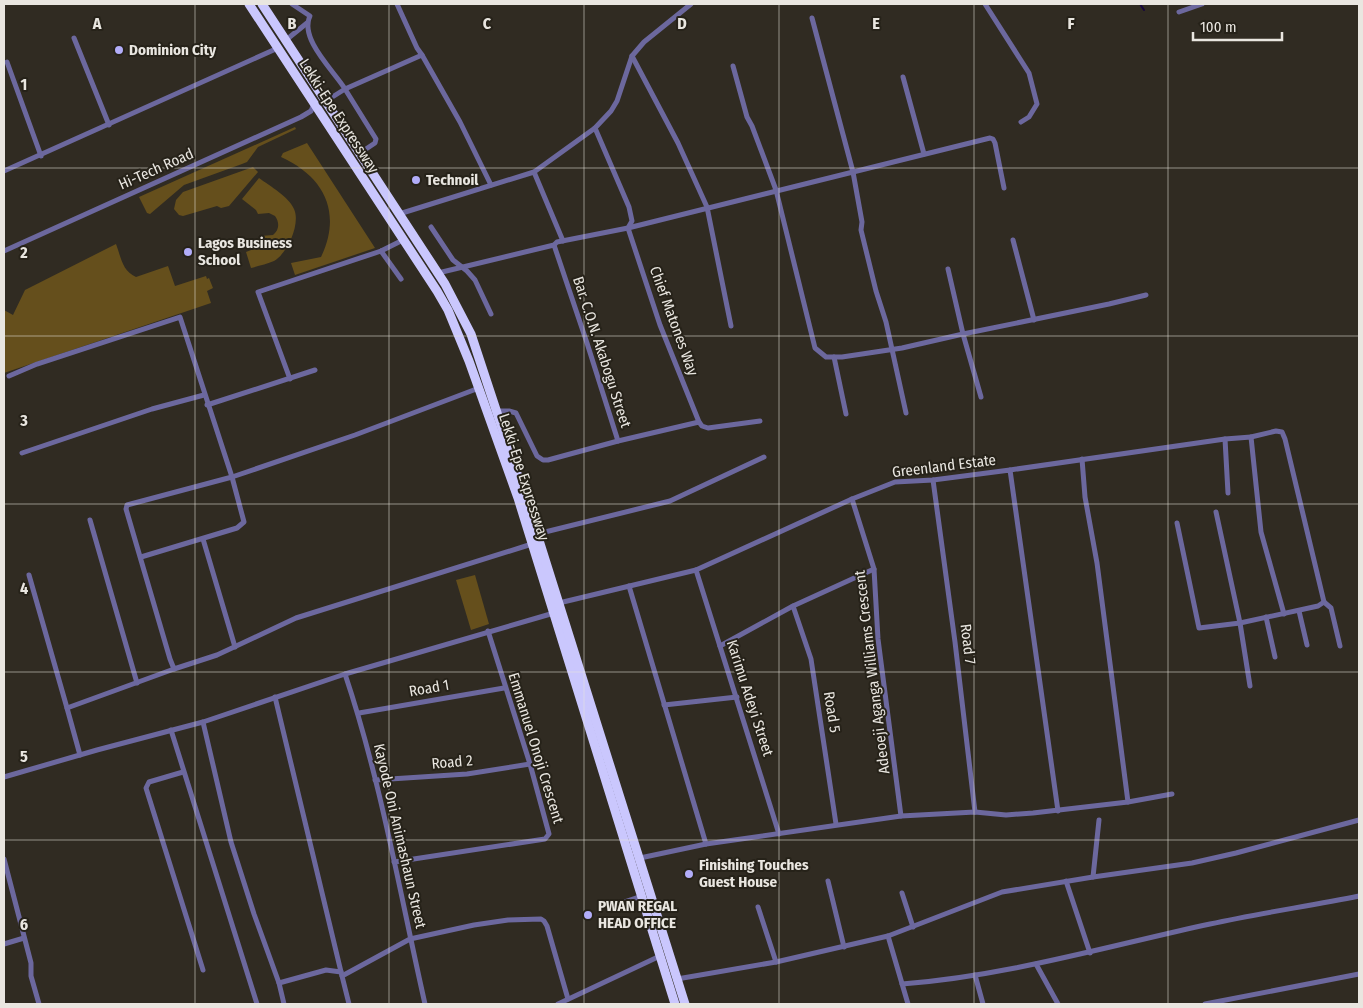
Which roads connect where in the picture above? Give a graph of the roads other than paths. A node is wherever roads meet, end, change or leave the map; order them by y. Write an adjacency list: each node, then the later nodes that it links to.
1 (249, 4): 13 (highway, Lekki-Epe Expressway)
2 (262, 4): 12 (highway, Lekki-Epe Expressway)
3 (292, 4): 10 (street)
4 (397, 4): 14 (street)
5 (691, 4): 15 (street)
6 (985, 4): 22 (street)
7 (1202, 4): 8 (street)
8 (1179, 12)
9 (812, 18): 30 (street)
10 (307, 23): 12 (street); 19 (street)
11 (74, 38): 23 (street)
12 (286, 40): 20 (highway, Lekki-Epe Expressway)
13 (278, 48): 21 (highway, Lekki-Epe Expressway); 23 (street)
14 (422, 55): 19 (street); 31 (street)
15 (632, 56): 24 (street); 34 (street)
16 (6, 62): 27 (street)
17 (733, 66): 33 (street)
18 (904, 77): 26 (street)
19 (345, 89): 20 (street); 25 (street)
20 (326, 101): 25 (highway, Lekki-Epe Expressway)
21 (314, 104): 38 (highway, Lekki-Epe Expressway); 42 (street, Hi-Tech Road)
22 (1021, 122)
23 (109, 124): 27 (street)
24 (595, 128): 29 (street); 37 (street, Chief Matones Way)
25 (360, 153): 35 (highway, Lekki-Epe Expressway)
26 (924, 154): 30 (street); 32 (street)
27 (41, 156): 28 (street)
28 (4, 172)
29 (534, 172): 31 (street); 40 (street)
30 (853, 172): 33 (street); 53 (street)
31 (491, 185): 35 (street)
32 (1004, 188)
33 (776, 190): 34 (street); 54 (street)
34 (707, 207): 37 (street); 51 (street)
35 (399, 214): 46 (highway, Lekki-Epe Expressway)
36 (431, 226): 44 (street)
37 (628, 228): 40 (street); 66 (street, Chief Matones Way)
38 (403, 240): 43 (street); 58 (highway, Lekki-Epe Expressway)
39 (1013, 240): 50 (street)
40 (563, 241): 41 (street)
41 (554, 246): 44 (street); 69 (street, Bar. C.O.N. Akabogu Street)
42 (4, 251)
43 (381, 251): 47 (street); 57 (street)
44 (463, 267): 46 (street); 49 (street)
45 (948, 269): 52 (street)
46 (438, 273): 62 (highway, Lekki-Epe Expressway)
47 (401, 279)
48 (1146, 295): 50 (street)
49 (492, 314)
50 (1034, 320): 52 (street)
51 (731, 326)
52 (963, 334): 53 (street); 60 (street)
53 (893, 349): 54 (street); 63 (street)
54 (834, 357): 64 (street)
55 (315, 370): 57 (street)
56 (9, 376): 59 (street)
57 (290, 379): 61 (street)
58 (480, 388): 74 (street); 83 (highway, Lekki-Epe Expressway)
59 (204, 395): 61 (street); 70 (street)
60 (981, 398)
61 (207, 405): 74 (street)
62 (498, 411): 69 (street); 81 (highway, Lekki-Epe Expressway)
63 (906, 413)
64 (846, 414)
65 (760, 421): 66 (street, Bar. C.O.N. Akabogu Street)
66 (699, 422): 69 (street, Bar. C.O.N. Akabogu Street)
67 (1252, 437): 68 (street); 89 (street); 94 (street)
68 (1225, 439): 72 (street); 76 (street)
69 (618, 440)
70 (22, 453)
71 (764, 457): 81 (street)
72 (1082, 460): 73 (street); 122 (street)
73 (1010, 470): 75 (street, Greenland Estate); 123 (street, Greenland Estate)
74 (232, 477): 82 (street); 84 (street)
75 (933, 480): 77 (street, Greenland Estate); 124 (street, Road 7)
76 (1228, 493)
77 (852, 499): 85 (street, Adeoeji Aganga Williams Crescent); 86 (street, Greenland Estate)
78 (1216, 512): 96 (street)
79 (90, 520): 105 (street)
80 (1177, 524): 96 (street)
81 (538, 534): 90 (highway, Lekki-Epe Expressway)
82 (203, 539): 84 (street); 99 (street)
83 (532, 544): 93 (highway, Lekki-Epe Expressway); 99 (street)
84 (141, 557): 103 (street)
85 (874, 569): 91 (street); 125 (street, Adeoeji Aganga Williams Crescent)
86 (696, 570): 88 (street, Greenland Estate); 100 (street, Karimu Adeyi Street)
87 (29, 576): 112 (street)
88 (629, 586): 90 (street, Greenland Estate); 111 (street)
89 (1324, 602): 92 (street); 101 (street)
90 (559, 603): 108 (highway, Lekki-Epe Expressway)
91 (793, 606): 100 (street); 128 (street, Road 5)
92 (1299, 610): 94 (street); 98 (street)
93 (554, 613): 97 (street); 108 (highway, Lekki-Epe Expressway)
94 (1284, 614): 95 (street)
95 (1266, 617): 96 (street); 102 (street)
96 (1240, 623): 106 (street)
97 (488, 631): 104 (street); 107 (street, Emmanuel Onoji Crescent)
98 (1307, 645)
99 (235, 646): 103 (street)
100 (720, 646): 110 (street, Karimu Adeyi Street)
101 (1340, 646)
102 (1275, 657)
103 (174, 669): 105 (street)
104 (345, 674): 109 (street); 113 (street, Kayode Oni Animashaun Street)
105 (136, 683): 112 (street)
106 (1250, 686)
107 (504, 688): 113 (street, Road 1); 117 (street, Emmanuel Onoji Crescent)
108 (582, 689): 131 (highway, Lekki-Epe Expressway); 138 (highway, Lekki-Epe Expressway)
109 (274, 697): 114 (street); 153 (street)
110 (737, 697): 111 (street); 129 (street, Karimu Adeyi Street)
111 (664, 704): 130 (street)
112 (66, 708): 116 (street)
113 (358, 713): 120 (street, Kayode Oni Animashaun Street)
114 (202, 722): 115 (street); 157 (street)
115 (171, 730): 116 (street); 118 (street)
116 (80, 754): 119 (street)
117 (530, 764): 120 (street, Road 2); 133 (street, Emmanuel Onoji Crescent)
118 (183, 772): 152 (street); 161 (street)
119 (4, 777)
120 (375, 780): 133 (street, Kayode Oni Animashaun Street)
121 (1172, 794): 122 (street)
122 (1128, 802): 123 (street)
123 (1058, 811): 124 (street)
124 (975, 812): 125 (street)
125 (901, 816): 128 (street)
126 (1099, 820): 134 (street)
127 (1359, 820): 134 (street)
128 (836, 824): 129 (street)
129 (780, 834): 130 (street)
130 (706, 844): 131 (street)
131 (640, 858): 156 (highway, Lekki-Epe Expressway)
132 (4, 860): 144 (street)
133 (394, 862): 145 (street, Kayode Oni Animashaun Street)
134 (1092, 877): 136 (street)
135 (828, 881): 147 (street)
136 (1066, 881): 142 (street); 148 (street)
137 (902, 893): 142 (street)
138 (642, 896): 140 (street); 149 (highway, Lekki-Epe Expressway)
139 (1359, 896): 148 (street)
140 (618, 904)
141 (758, 907): 150 (street)
142 (912, 927): 143 (street)
143 (888, 936): 147 (street); 158 (street)
144 (24, 938): 146 (street); 160 (street)
145 (410, 939): 153 (street); 159 (street); 164 (street, Kayode Oni Animashaun Street)
146 (4, 944)
147 (844, 947): 150 (street)
148 (1090, 953): 151 (street)
149 (660, 956): 159 (street); 166 (highway, Lekki-Epe Expressway)
150 (776, 962): 156 (street)
151 (1036, 964): 155 (street); 170 (street)
152 (203, 970)
153 (342, 974): 157 (street); 163 (street)
154 (1359, 974): 171 (street)
155 (976, 975): 158 (street); 169 (street)
156 (677, 979): 167 (highway, Lekki-Epe Expressway)
157 (279, 983): 162 (street)
158 (902, 984): 168 (street)
159 (568, 999): 165 (street)
160 (39, 1004)
161 (257, 1004)
162 (284, 1004)
163 (349, 1004)
164 (425, 1004)
165 (558, 1004)
166 (676, 1004)
167 (685, 1004)
168 (908, 1004)
169 (983, 1004)
170 (1058, 1004)
171 (1205, 1004)

